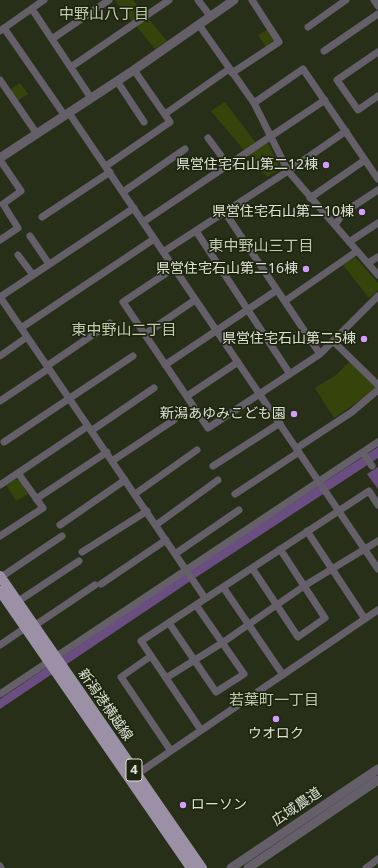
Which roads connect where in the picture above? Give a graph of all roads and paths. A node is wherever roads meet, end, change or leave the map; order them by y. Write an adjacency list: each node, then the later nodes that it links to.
1 (44, 0): 10 (street)
2 (109, 0): 16 (street)
3 (170, 0): 19 (street)
4 (198, 0): 12 (street)
5 (234, 0): 12 (street)
6 (252, 0): 21 (street)
7 (346, 0): 14 (street)
8 (374, 0): 9 (street)
9 (378, 6)
10 (32, 9): 15 (street); 16 (street)
11 (378, 14): 17 (street)
12 (211, 17): 13 (street)
13 (199, 25): 20 (street); 21 (street)
14 (308, 27)
15 (2, 29): 28 (street)
16 (52, 39): 19 (street)
17 (324, 52)
18 (378, 52): 24 (street)
19 (71, 67): 25 (street)
20 (134, 70): 23 (street); 29 (street)
21 (231, 71): 27 (street); 29 (street)
22 (0, 80): 32 (street)
23 (117, 81): 25 (street); 30 (street)
24 (378, 96)
25 (91, 98): 28 (street)
26 (325, 100): 27 (street); 31 (street); 33 (street)
27 (254, 103): 33 (street)
28 (67, 114): 32 (street); 39 (street)
29 (165, 114): 39 (street)
30 (144, 122)
31 (346, 131): 37 (street); 40 (street)
32 (37, 134): 36 (street)
33 (271, 136): 38 (street); 40 (street)
34 (208, 138): 38 (street)
35 (185, 149): 43 (street)
36 (1, 157): 54 (street)
37 (365, 160): 41 (street); 44 (street)
38 (228, 165): 48 (street)
39 (108, 169): 43 (street); 47 (street)
40 (288, 171): 44 (street); 46 (street)
41 (378, 179)
42 (378, 190): 50 (street)
43 (123, 192): 45 (street)
44 (310, 198): 50 (street)
45 (134, 208): 48 (street); 61 (street)
46 (224, 212): 51 (street); 65 (street)
47 (42, 217)
48 (143, 222): 53 (street)
49 (378, 223): 55 (street)
50 (335, 225): 55 (street)
51 (196, 231): 57 (street); 71 (street)
52 (30, 236): 61 (street)
53 (154, 239): 57 (street); 73 (street)
54 (0, 240)
55 (349, 242): 56 (street)
56 (357, 250): 60 (street); 69 (street)
57 (163, 252): 62 (street)
58 (18, 255): 63 (street)
59 (378, 257): 60 (street)
60 (368, 263): 64 (street)
61 (49, 264): 63 (street)
62 (174, 268): 68 (street); 75 (street)
63 (33, 275): 67 (street)
64 (378, 275)
65 (277, 290): 69 (street); 71 (street)
66 (378, 296): 77 (street)
67 (0, 297): 70 (street)
68 (195, 300): 74 (street); 75 (street)
69 (285, 301): 78 (street)
70 (3, 308): 73 (street)
71 (247, 309): 74 (street); 84 (street)
72 (110, 323): 83 (street)
73 (21, 328): 76 (street)
74 (216, 330): 81 (street); 82 (street)
75 (144, 334): 82 (street)
76 (27, 337): 79 (street); 83 (street)
77 (333, 341): 78 (street); 85 (street)
78 (320, 354): 84 (street)
79 (0, 356)
80 (132, 356): 90 (street)
81 (238, 362): 88 (street); 89 (street)
82 (166, 365): 89 (street)
83 (48, 368): 90 (street); 91 (street)
84 (290, 374): 88 (street)
85 (378, 385)
86 (154, 388): 94 (street)
87 (378, 390): 98 (street)
88 (261, 395): 89 (street); 93 (street)
89 (187, 396)
90 (69, 398): 94 (street); 95 (street)
91 (0, 401)
92 (174, 420): 101 (street)
93 (280, 423): 98 (street); 102 (street)
94 (90, 429): 99 (street); 104 (street)
95 (4, 442)
96 (378, 442): 100 (street)
97 (197, 450): 109 (street)
98 (298, 450): 107 (street); 110 (street)
99 (107, 452): 101 (street); 111 (street)
100 (363, 452): 103 (street); 107 (street)
101 (112, 460): 105 (street)
102 (213, 466)
103 (372, 466)
104 (18, 473): 108 (street); 111 (street)
105 (125, 480): 109 (street); 116 (street)
106 (218, 480): 117 (street)
107 (318, 480): 114 (street); 131 (street)
108 (0, 485)
109 (135, 494): 115 (street)
110 (234, 494)
111 (36, 499): 119 (street)
112 (378, 505): 114 (street)
113 (239, 510): 126 (street)
114 (338, 510): 118 (street); 124 (street)
115 (147, 511): 117 (street); 125 (street)
116 (60, 524)
117 (156, 525): 121 (street)
118 (307, 531): 123 (street); 129 (street)
119 (0, 536)
120 (62, 536): 132 (street)
121 (166, 540): 126 (street); 144 (street)
122 (378, 541): 124 (street)
123 (280, 549): 128 (street); 134 (street)
124 (364, 549): 129 (street); 130 (street)
125 (82, 552)
126 (175, 554): 131 (street)
127 (78, 562): 137 (street)
128 (252, 568): 133 (street); 139 (street)
129 (332, 569): 134 (street); 141 (street)
130 (378, 569)
131 (185, 570): 136 (street); 148 (street)
132 (0, 577): 137 (main road, 新潟港横越線 / 4)
133 (223, 586): 136 (street); 143 (street)
134 (304, 586): 139 (street); 139 (street)
135 (2, 597): 144 (main road, 新潟港横越線 / 4)
136 (205, 598): 138 (street)
137 (17, 602): 144 (main road, 新潟港横越線 / 4)
138 (196, 605): 142 (street); 145 (street)
139 (276, 605): 143 (street)
140 (378, 610): 141 (street)
141 (366, 619): 151 (street)
142 (169, 623): 147 (street); 149 (street)
143 (249, 625): 145 (street); 151 (street)
144 (29, 627): 146 (street); 148 (main road, 新潟港横越線 / 4)
145 (222, 643): 149 (street); 149 (street)
146 (0, 645)
147 (150, 656): 152 (street); 155 (street)
148 (51, 659): 150 (main road, 新潟港横越線 / 4); 153 (street)
149 (194, 661): 152 (street)
150 (62, 675): 157 (main road, 新潟港横越線 / 4); 160 (main road, 新潟港横越線 / 4)
151 (283, 675): 154 (street)
152 (166, 678): 154 (street)
153 (0, 694)
154 (201, 730): 155 (street)
155 (171, 751): 157 (street)
156 (378, 770): 162 (street, 広域農道)
157 (137, 774): 161 (main road, 新潟港横越線 / 4)
158 (378, 780): 163 (street, 広域農道)
159 (378, 859): 164 (street)
160 (191, 868)
161 (202, 868)
162 (232, 868)
163 (248, 868)
164 (366, 868)

